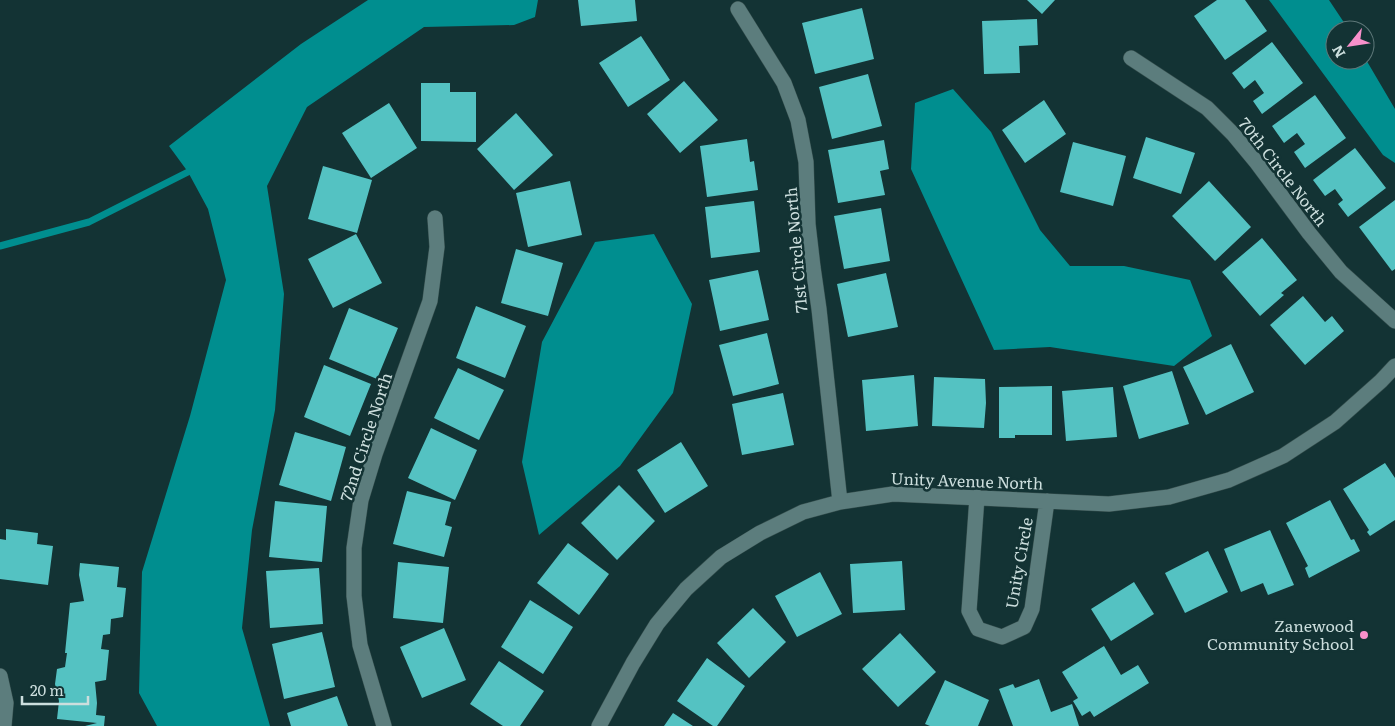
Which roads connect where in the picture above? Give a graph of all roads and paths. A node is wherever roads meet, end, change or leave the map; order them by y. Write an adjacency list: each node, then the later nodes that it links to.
1 (738, 10): 8 (street, 71st Circle North)
2 (1131, 58): 4 (street, 70th Circle North)
3 (435, 218): 11 (street, 72nd Circle North)
4 (1395, 322)
5 (1395, 366): 7 (street, Unity Avenue North)
6 (977, 497): 7 (street, Unity Avenue North); 7 (street, Unity Circle); 8 (street, Unity Avenue North)
7 (1047, 501)
8 (840, 502): 12 (street, Unity Avenue North)
9 (0, 676): 10 (street)
10 (4, 726)
11 (384, 726)
12 (598, 726)

